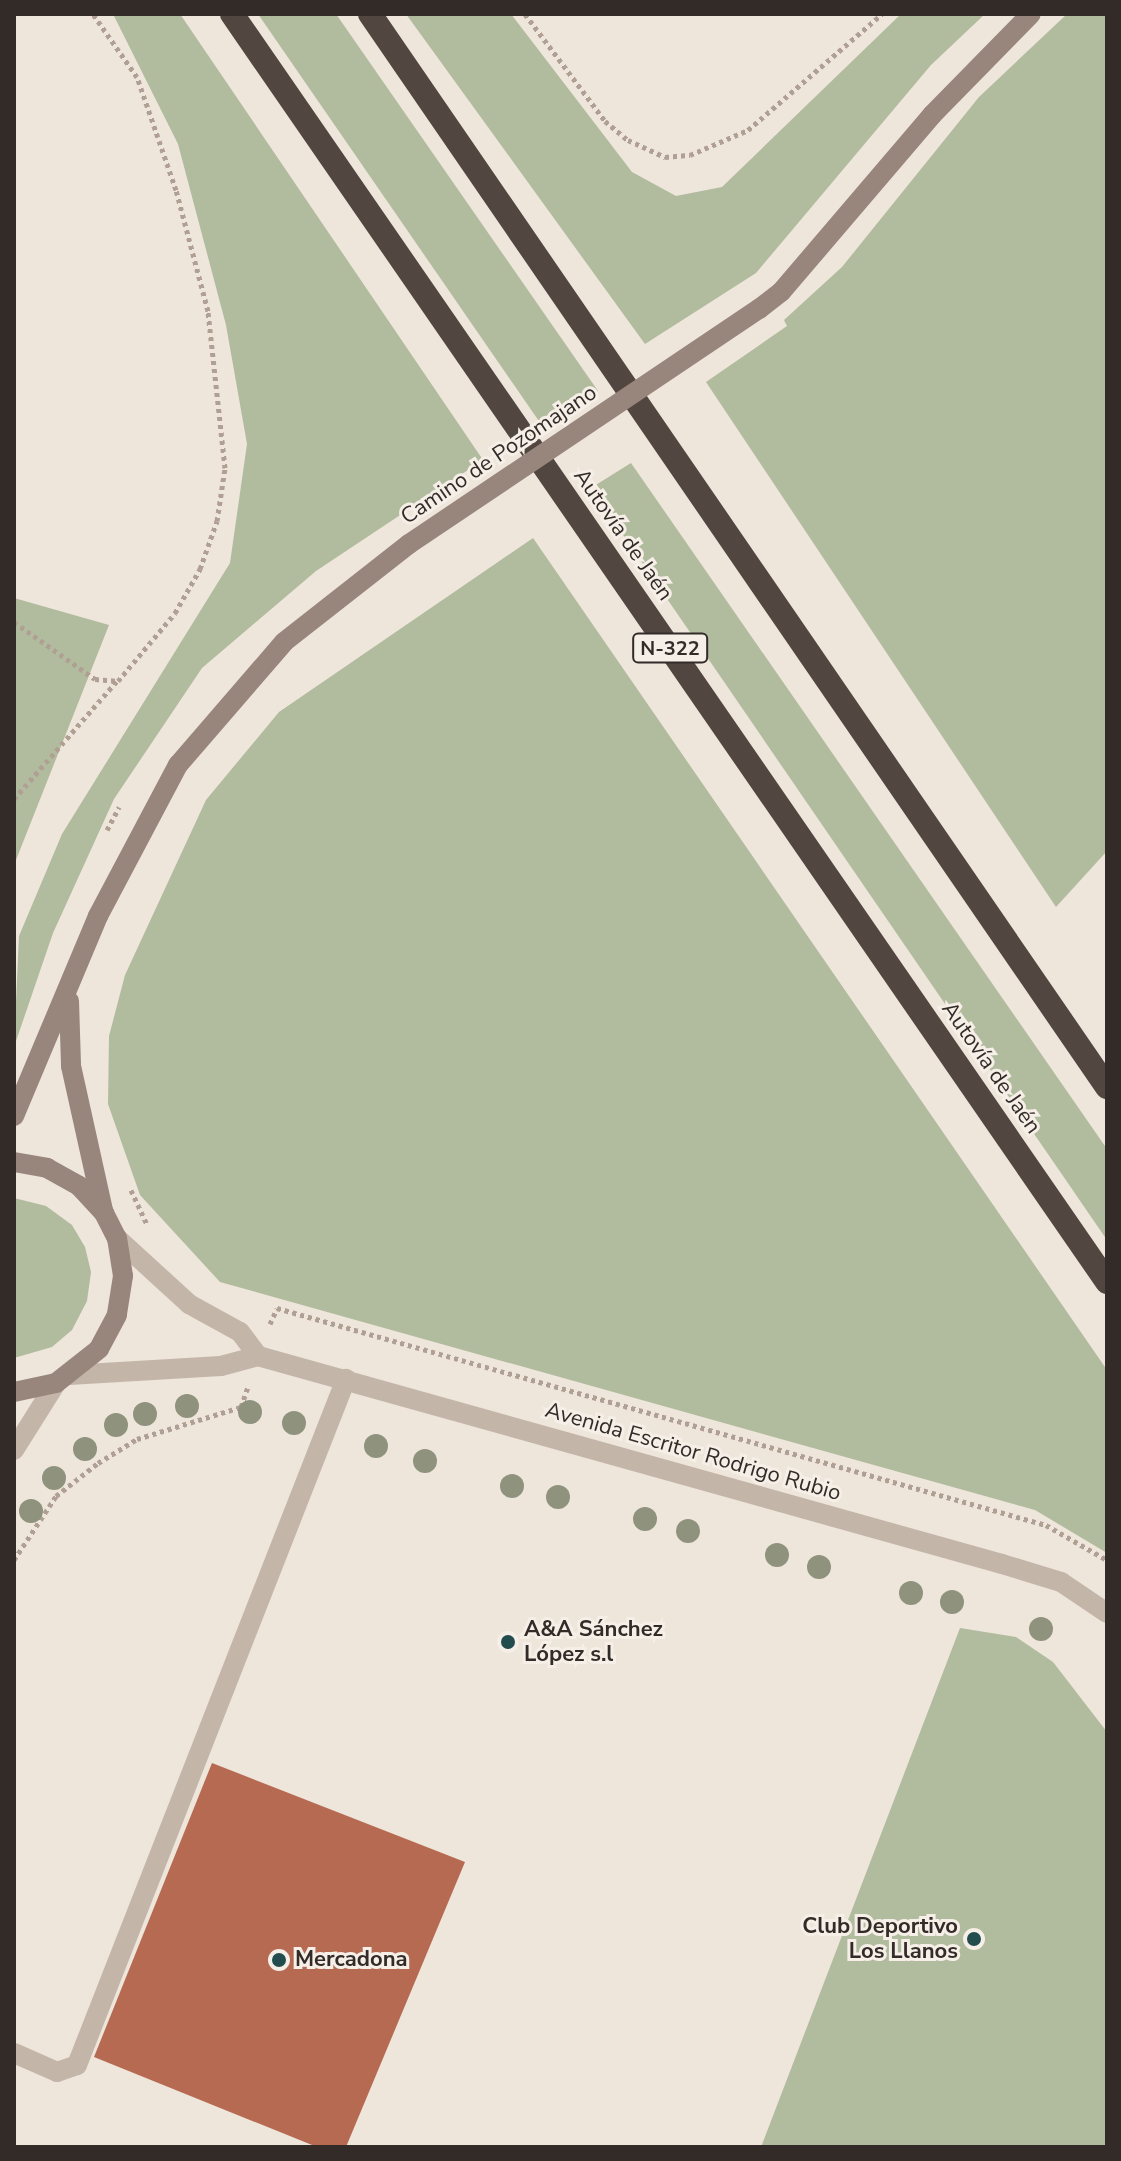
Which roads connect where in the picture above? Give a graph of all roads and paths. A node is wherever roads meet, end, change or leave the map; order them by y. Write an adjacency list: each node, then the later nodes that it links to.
1 (93, 14): 8 (path)
2 (232, 14): 16 (highway, Autovía de Jaén / N-322)
3 (370, 14): 11 (highway)
4 (525, 14): 5 (path)
5 (882, 14)
6 (1031, 14): 10 (main road, Camino de Pozomajano, bridge)
7 (14, 622): 8 (path)
8 (118, 681): 9 (path)
9 (14, 799)
10 (68, 993): 12 (main road, Camino de Pozomajano); 14 (main road, Camino de Pozomajano)
11 (1107, 1087)
12 (14, 1116)
13 (14, 1162): 14 (main road)
14 (104, 1213): 15 (main road)
15 (117, 1238): 17 (street); 18 (main road)
16 (1107, 1282)
17 (258, 1356): 18 (street, Avenida Escritor Rodrigo Rubio); 19 (street, Avenida Escritor Rodrigo Rubio)
18 (63, 1379): 20 (main road); 21 (street)
19 (346, 1379): 22 (street, Avenida Escritor Rodrigo Rubio); 23 (street)
20 (14, 1392)
21 (14, 1450)
22 (1107, 1613)
23 (14, 2053)

